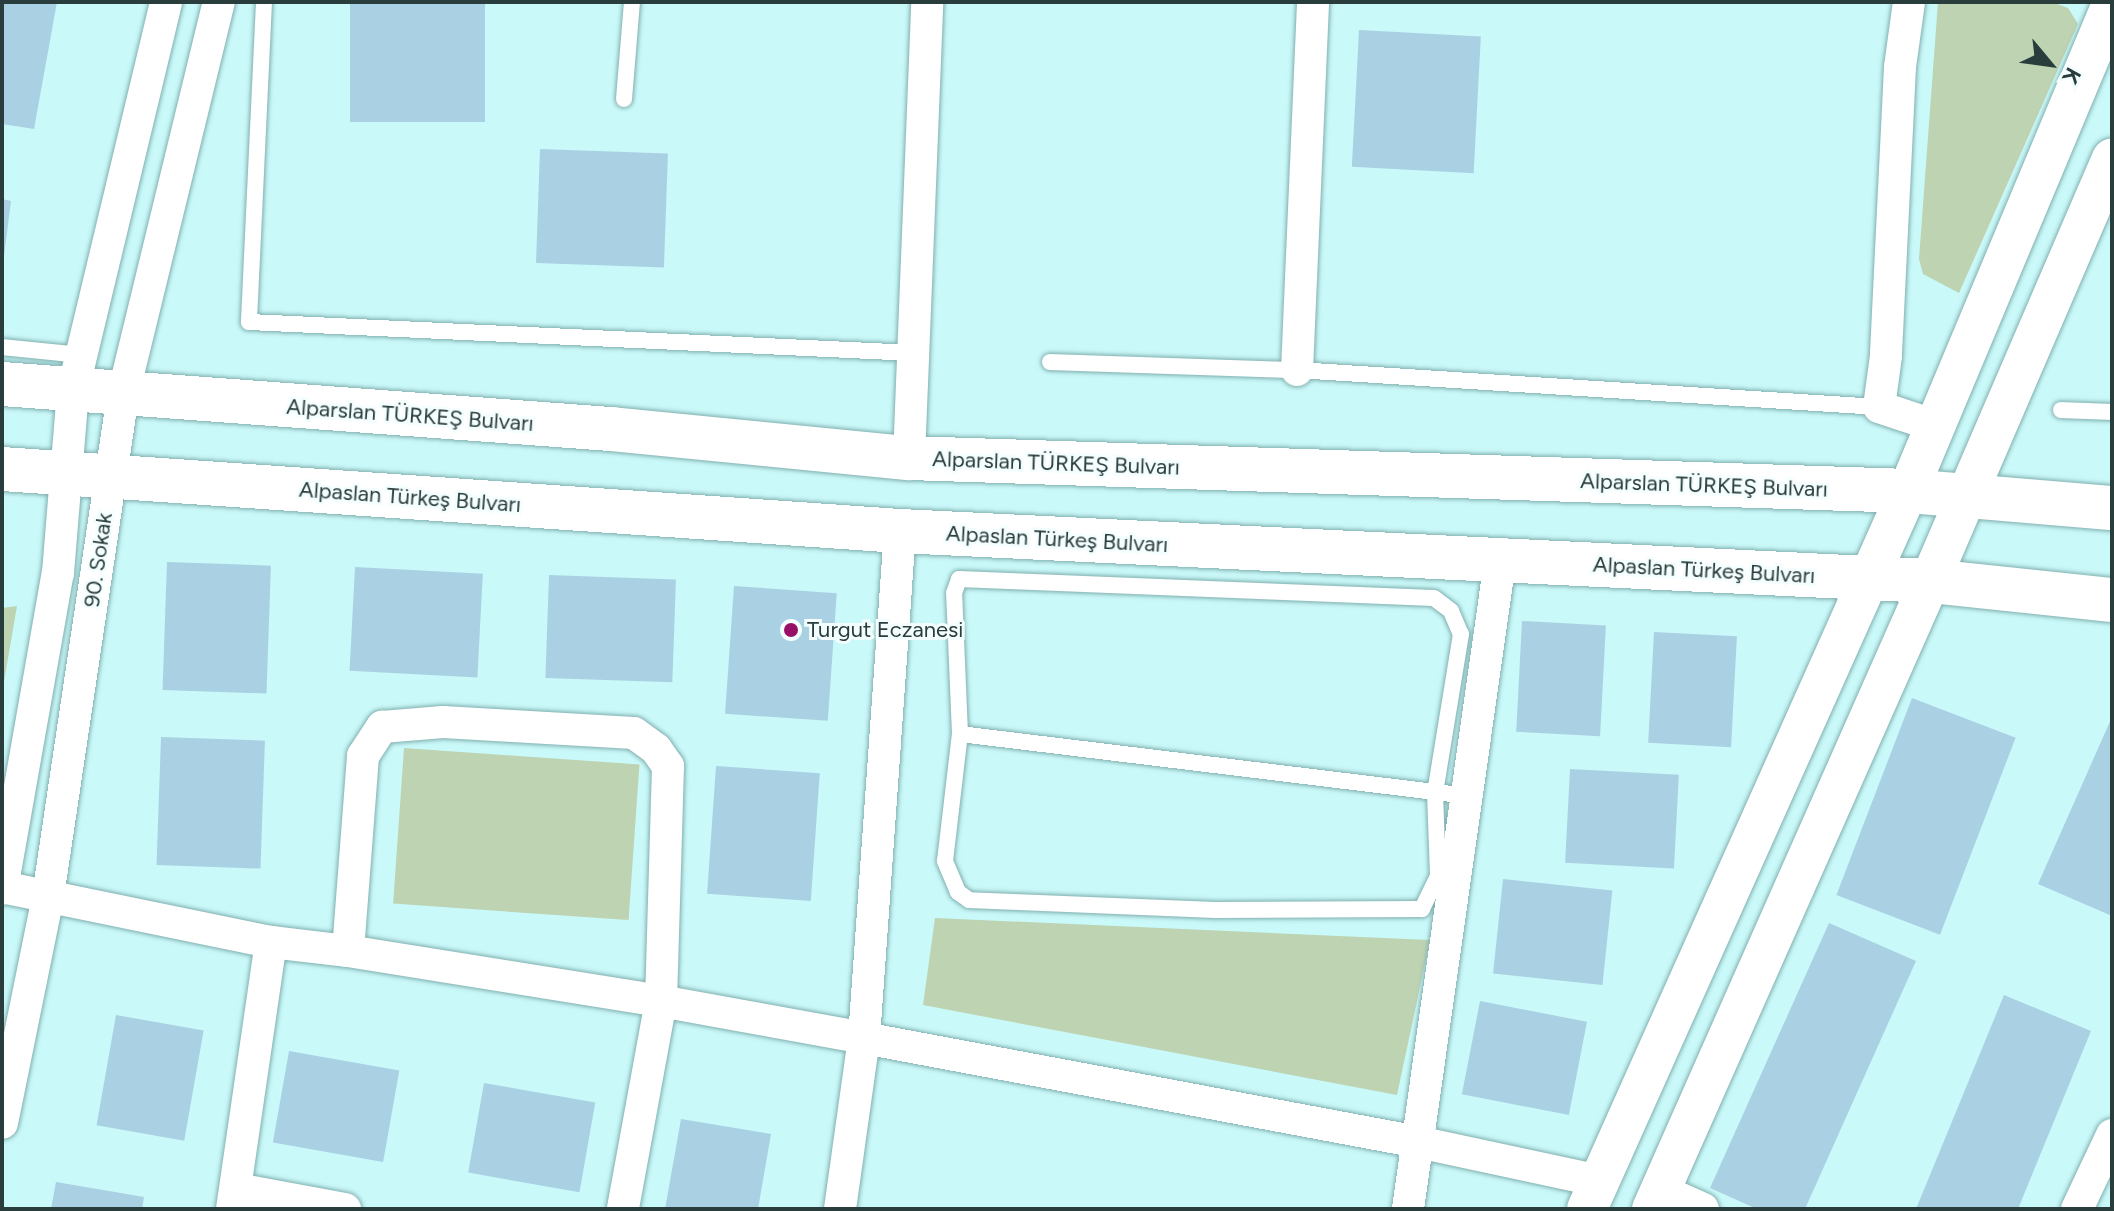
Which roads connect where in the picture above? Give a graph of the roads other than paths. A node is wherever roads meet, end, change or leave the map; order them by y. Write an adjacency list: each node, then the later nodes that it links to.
1 (166, 2): 15 (street, 90. Sokak)
2 (219, 2): 17 (street, 90. Sokak)
3 (264, 2): 12 (lane)
4 (632, 2): 9 (lane)
5 (927, 2): 12 (street)
6 (1313, 2): 14 (street)
7 (1909, 2): 18 (street)
8 (2112, 4): 21 (street)
9 (624, 99)
10 (2112, 159): 27 (street)
11 (2, 347): 15 (lane)
12 (913, 353): 22 (street)
13 (1050, 362): 14 (lane)
14 (1297, 370): 18 (lane)
15 (77, 373): 16 (main road, Alparslan TÜRKEŞ Bulvarı); 17 (main road, Alparslan TÜRKEŞ Bulvarı); 24 (street, 90. Sokak)
16 (2, 384)
17 (123, 395): 22 (main road, Alparslan TÜRKEŞ Bulvarı); 25 (street, 90. Sokak)
18 (1879, 407): 21 (street)
19 (2061, 410): 20 (lane)
20 (2112, 412)
21 (1936, 426): 26 (street)
22 (909, 458): 26 (main road, Alparslan TÜRKEŞ Bulvarı)
23 (2, 469): 24 (main road, Alpaslan Türkeş Bulvarı)
24 (65, 473): 25 (main road, Alpaslan Türkeş Bulvarı); 37 (street, 90. Sokak)
25 (111, 476): 29 (main road, Alpaslan Türkeş Bulvarı); 38 (street, 90. Sokak)
26 (1908, 491): 27 (main road, Alparslan TÜRKEŞ Bulvarı); 31 (street)
27 (1965, 497): 28 (main road, Alparslan TÜRKEŞ Bulvarı); 32 (street)
28 (2112, 508)
29 (900, 531): 30 (main road, Alpaslan Türkeş Bulvarı); 42 (street)
30 (1500, 561): 31 (main road, Alpaslan Türkeş Bulvarı); 36 (street)
31 (1868, 578): 32 (main road, Alpaslan Türkeş Bulvarı); 46 (street)
32 (1930, 581): 33 (main road, Alpaslan Türkeş Bulvarı); 48 (street)
33 (2112, 600)
34 (960, 734): 35 (lane); 35 (lane); 35 (lane)
35 (1435, 793): 36 (lane)
36 (1468, 796): 45 (street)
37 (2, 888): 38 (street)
38 (48, 896): 39 (street); 43 (street, 90. Sokak)
39 (271, 942): 40 (street); 47 (street)
40 (348, 951): 41 (street); 41 (street)
41 (661, 1001): 42 (street); 50 (street)
42 (864, 1038): 45 (street); 51 (street)
43 (2, 1123)
44 (2112, 1135): 54 (street)
45 (1418, 1142): 46 (street); 52 (street)
46 (1594, 1195)
47 (234, 1199): 49 (street)
48 (1656, 1199): 53 (street)
49 (345, 1209)
50 (623, 1209)
51 (840, 1209)
52 (1408, 1209)
53 (1703, 1209)
54 (2077, 1209)

